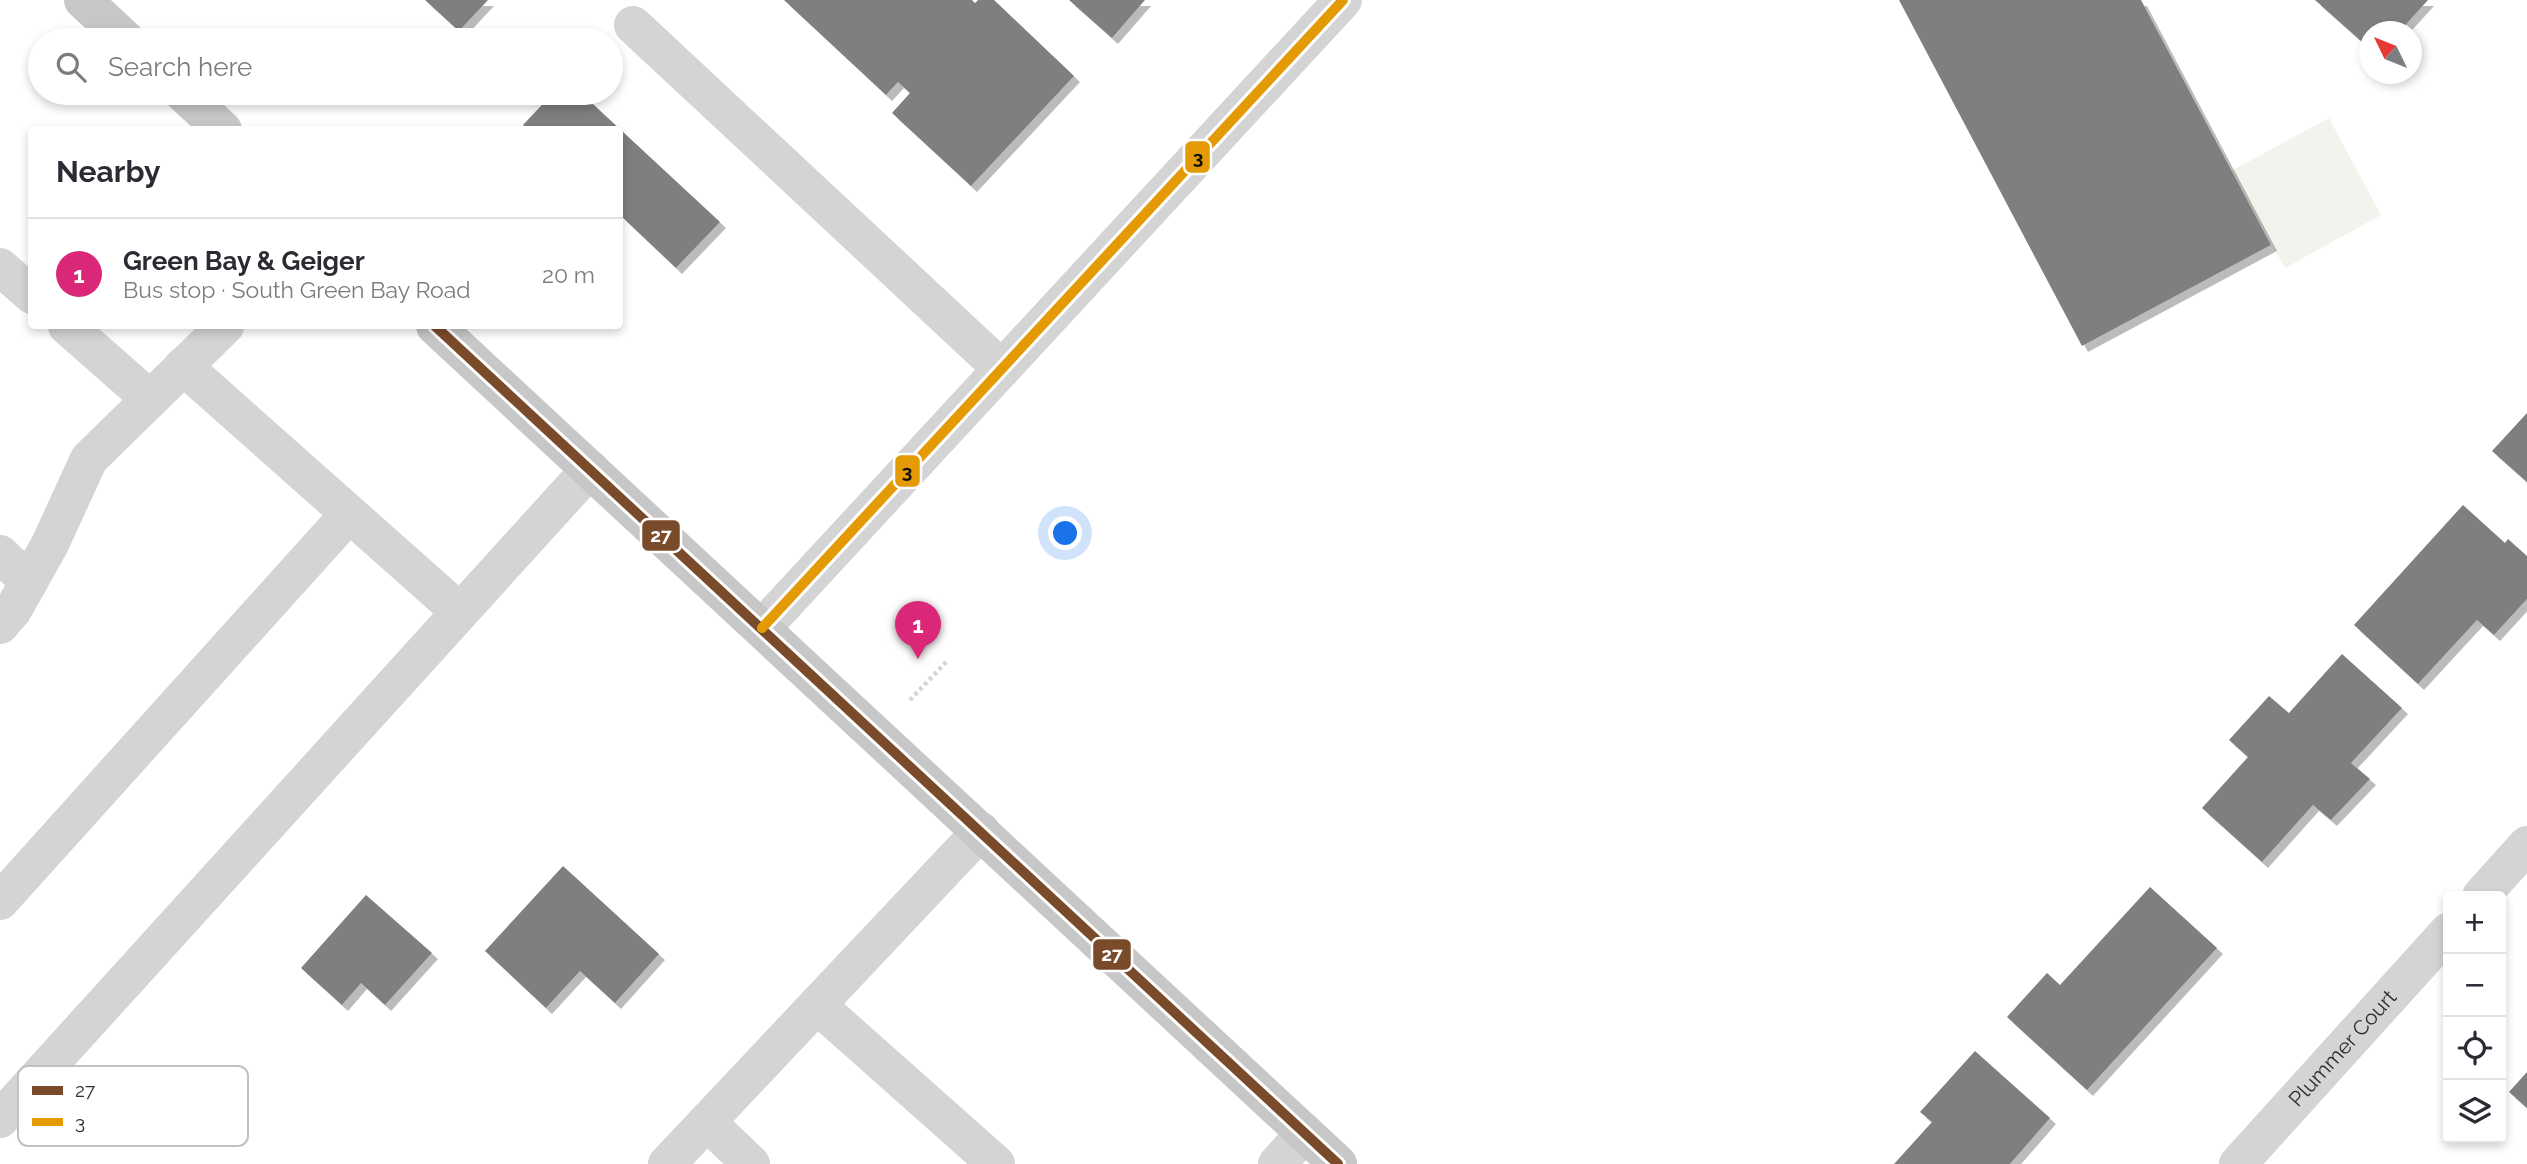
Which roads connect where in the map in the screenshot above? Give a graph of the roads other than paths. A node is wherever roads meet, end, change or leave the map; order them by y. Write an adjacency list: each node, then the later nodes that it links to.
1 (83, 0): 4 (main road)
2 (1343, 0): 13 (street)
3 (633, 25): 13 (street)
4 (113, 28)
5 (196, 105): 6 (main road)
6 (219, 126)
7 (0, 267): 8 (street)
8 (28, 292)
9 (70, 329): 14 (street)
10 (222, 329): 12 (street)
11 (438, 329): 15 (main road)
12 (183, 366): 14 (street); 16 (street)
13 (1002, 369): 21 (street)
14 (150, 399): 18 (street)
15 (590, 469): 19 (street); 21 (main road)
16 (349, 513): 19 (street); 25 (street)
17 (0, 554): 18 (street)
18 (29, 582): 20 (street)
19 (460, 612): 28 (street)
20 (0, 625)
21 (762, 628): 22 (main road)
22 (981, 831): 27 (street); 32 (main road)
23 (2527, 845): 24 (street)
24 (2486, 891)
25 (0, 901)
26 (2443, 938): 38 (street, Plummer Court)
27 (817, 1005): 31 (street); 35 (street)
28 (48, 1066)
29 (18, 1099): 30 (street)
30 (0, 1119)
31 (708, 1122): 33 (street); 34 (street)
32 (1305, 1133): 36 (street); 37 (main road)
33 (667, 1164)
34 (751, 1164)
35 (996, 1164)
36 (1277, 1164)
37 (1338, 1164)
38 (2238, 1164)

